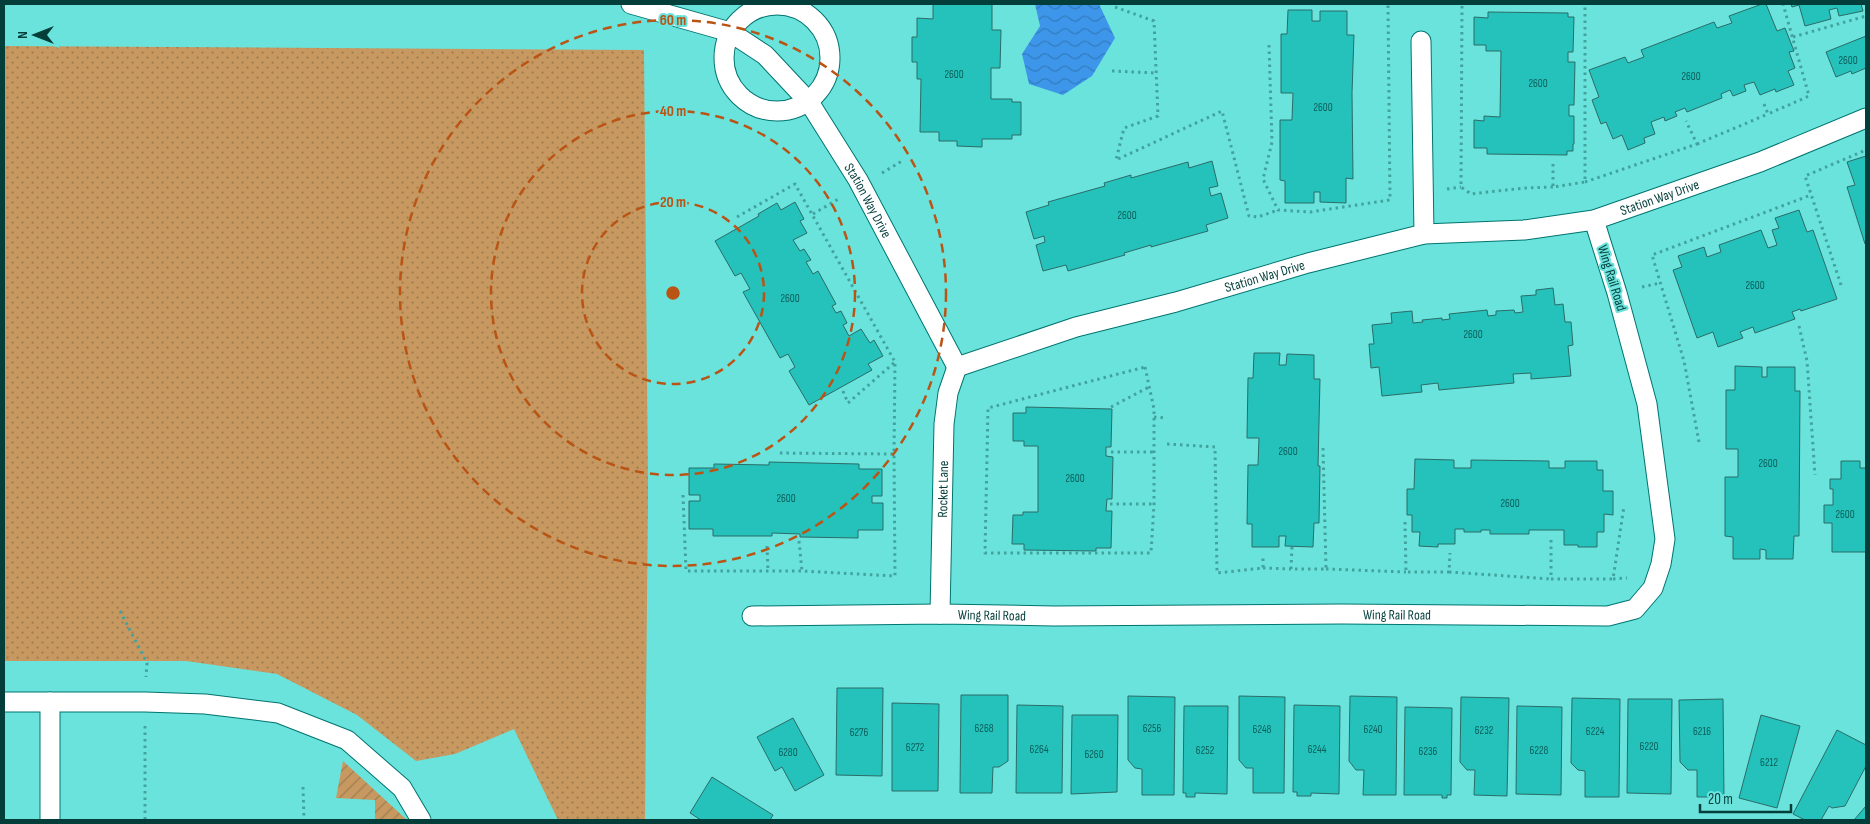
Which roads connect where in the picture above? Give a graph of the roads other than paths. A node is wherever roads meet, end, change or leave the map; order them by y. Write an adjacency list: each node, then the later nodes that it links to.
1 (631, 4): 2 (lane, Station Way Drive)
2 (730, 32): 4 (lane, Station Way Drive); 4 (lane); 4 (lane)
3 (1422, 41): 7 (lane)
4 (809, 102): 8 (lane, Station Way Drive)
5 (1866, 118): 6 (lane, Station Way Drive)
6 (1594, 220): 7 (lane, Station Way Drive); 9 (lane, Wing Rail Road)
7 (1424, 234): 8 (lane, Station Way Drive)
8 (957, 367): 9 (lane, Rocket Lane)
9 (940, 614): 10 (lane, Wing Rail Road)
10 (752, 616)
11 (4, 702): 12 (lane)
12 (50, 702): 13 (lane); 14 (lane)
13 (50, 820)
14 (421, 820)

